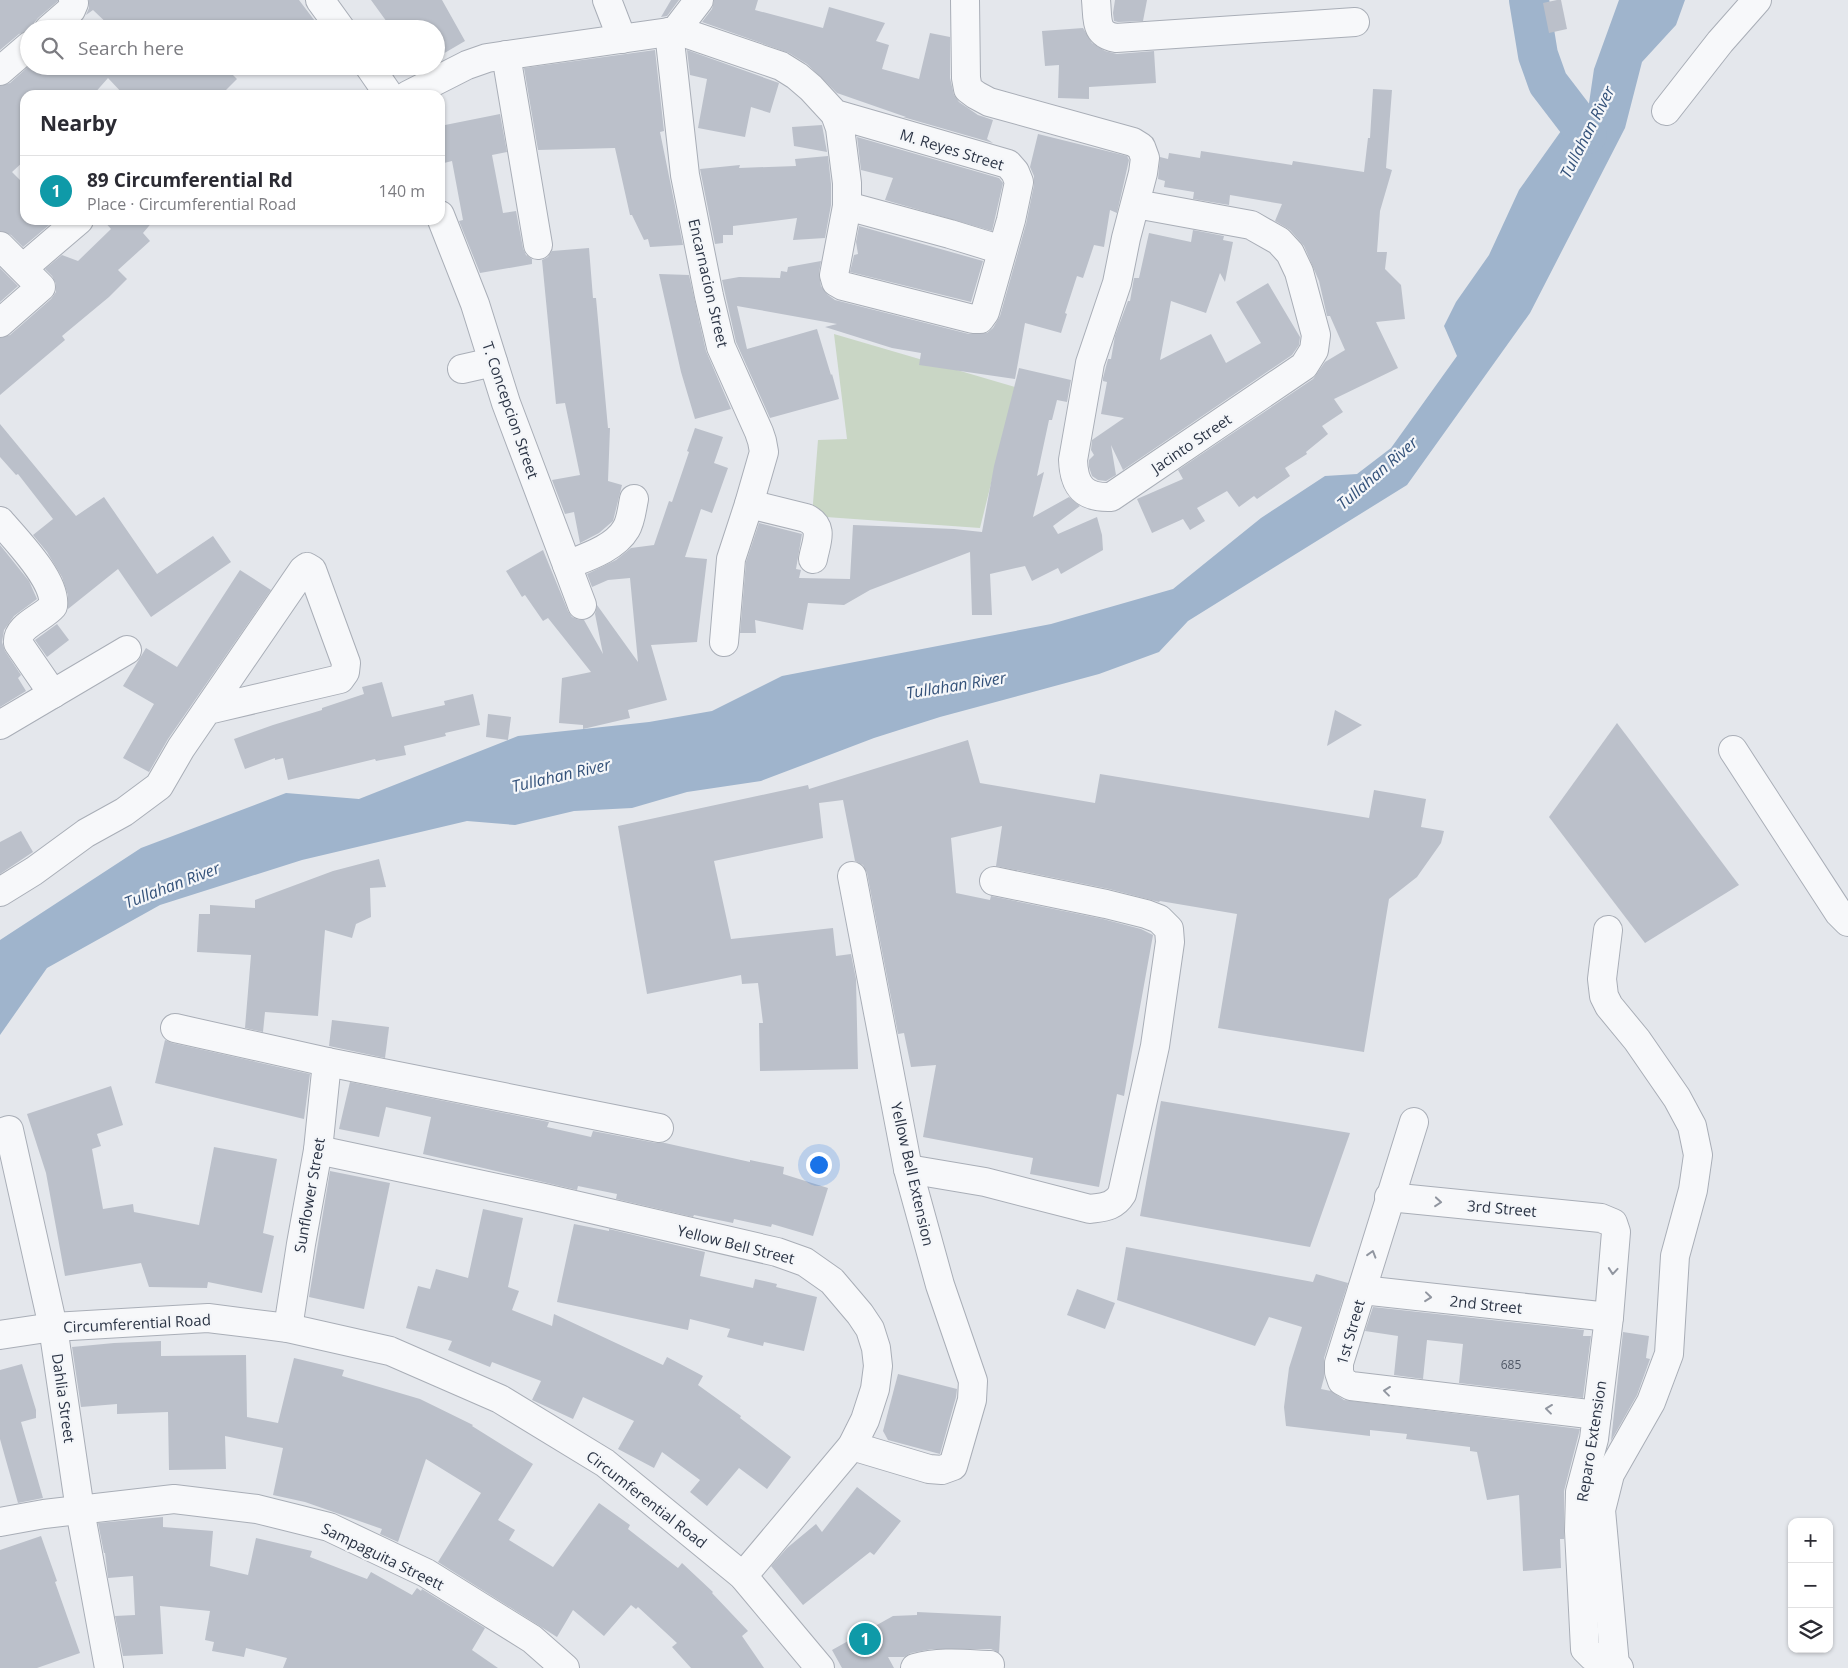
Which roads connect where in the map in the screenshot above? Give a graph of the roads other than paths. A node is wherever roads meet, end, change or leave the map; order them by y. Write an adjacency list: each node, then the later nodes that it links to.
1 (73, 0): 8 (street)
2 (320, 0): 9 (street)
3 (606, 0): 12 (street)
4 (699, 0): 11 (street)
5 (965, 0): 21 (street, Jacinto Street)
6 (1096, 0): 10 (street)
7 (1757, 0): 19 (street)
8 (59, 20)
9 (334, 20)
10 (1355, 22)
11 (673, 31): 12 (street); 20 (street); 33 (street, Encarnacion Street)
12 (622, 39): 14 (street)
13 (20, 54): 15 (street)
14 (506, 55): 18 (street); 25 (street)
15 (0, 71)
16 (375, 75): 17 (street)
17 (386, 90)
18 (418, 90)
19 (1666, 111)
20 (834, 114): 22 (street); 27 (street, M. Reyes Street)
21 (1136, 204): 21 (street, Jacinto Street)
22 (847, 206): 27 (street); 27 (street, M. Reyes Street)
23 (75, 225): 28 (street)
24 (444, 225): 30 (street, T. Concepcion Street)
25 (538, 245)
26 (0, 246): 28 (street)
27 (1002, 250)
28 (32, 277): 29 (street)
29 (0, 323)
30 (493, 362): 31 (street); 36 (street, T. Concepcion Street)
31 (462, 369)
32 (634, 499): 36 (street)
33 (750, 504): 35 (street); 38 (street, Encarnacion Street)
34 (0, 521): 40 (street)
35 (813, 559)
36 (567, 565): 37 (street, T. Concepcion Street)
37 (582, 605)
38 (724, 642)
39 (127, 650): 40 (street)
40 (53, 694): 42 (street)
41 (208, 710): 41 (street); 46 (street)
42 (0, 725)
43 (1733, 750): 47 (street)
44 (852, 876): 55 (street, Yellow Bell Extension)
45 (994, 881): 55 (street)
46 (0, 892)
47 (1848, 922)
48 (1608, 930): 69 (street)
49 (175, 1028): 50 (street)
50 (327, 1062): 52 (street); 54 (street, Sunflower Street)
51 (1414, 1122): 56 (street, 1st Street)
52 (659, 1128)
53 (5, 1132): 60 (street, Dahlia Street)
54 (318, 1150): 61 (street, Sunflower Street); 64 (street, Yellow Bell Street)
55 (908, 1169): 64 (street, Yellow Bell Extension)
56 (1389, 1197): 57 (street, 3rd Street, one-way to 57); 58 (street, 1st Street, one-way to 56)
57 (1613, 1223): 59 (street, Reparo Extension, one-way to 59)
58 (1362, 1290): 59 (street, 2nd Street, one-way to 59); 63 (street, 1st Street, one-way to 58)
59 (1609, 1318): 63 (street, Reparo Extension)
60 (53, 1327): 61 (street, Circumferential Road); 62 (street, Circumferential Road); 65 (street, Dahlia Street)
61 (288, 1328): 67 (street, Circumferential Road)
62 (0, 1335)
63 (1597, 1415): 69 (street, Reparo Extension)
64 (852, 1446): 67 (street, Yellow Bell Street)
65 (80, 1510): 66 (street, Sampaguita Streett); 70 (street, Dahlia Street); 71 (street, Sampaguita Streett)
66 (0, 1522)
67 (743, 1576): 72 (street, Circumferential Road)
68 (990, 1665): 73 (street)
69 (1617, 1667)
70 (113, 1668)
71 (565, 1668)
72 (820, 1668)
73 (915, 1668)

